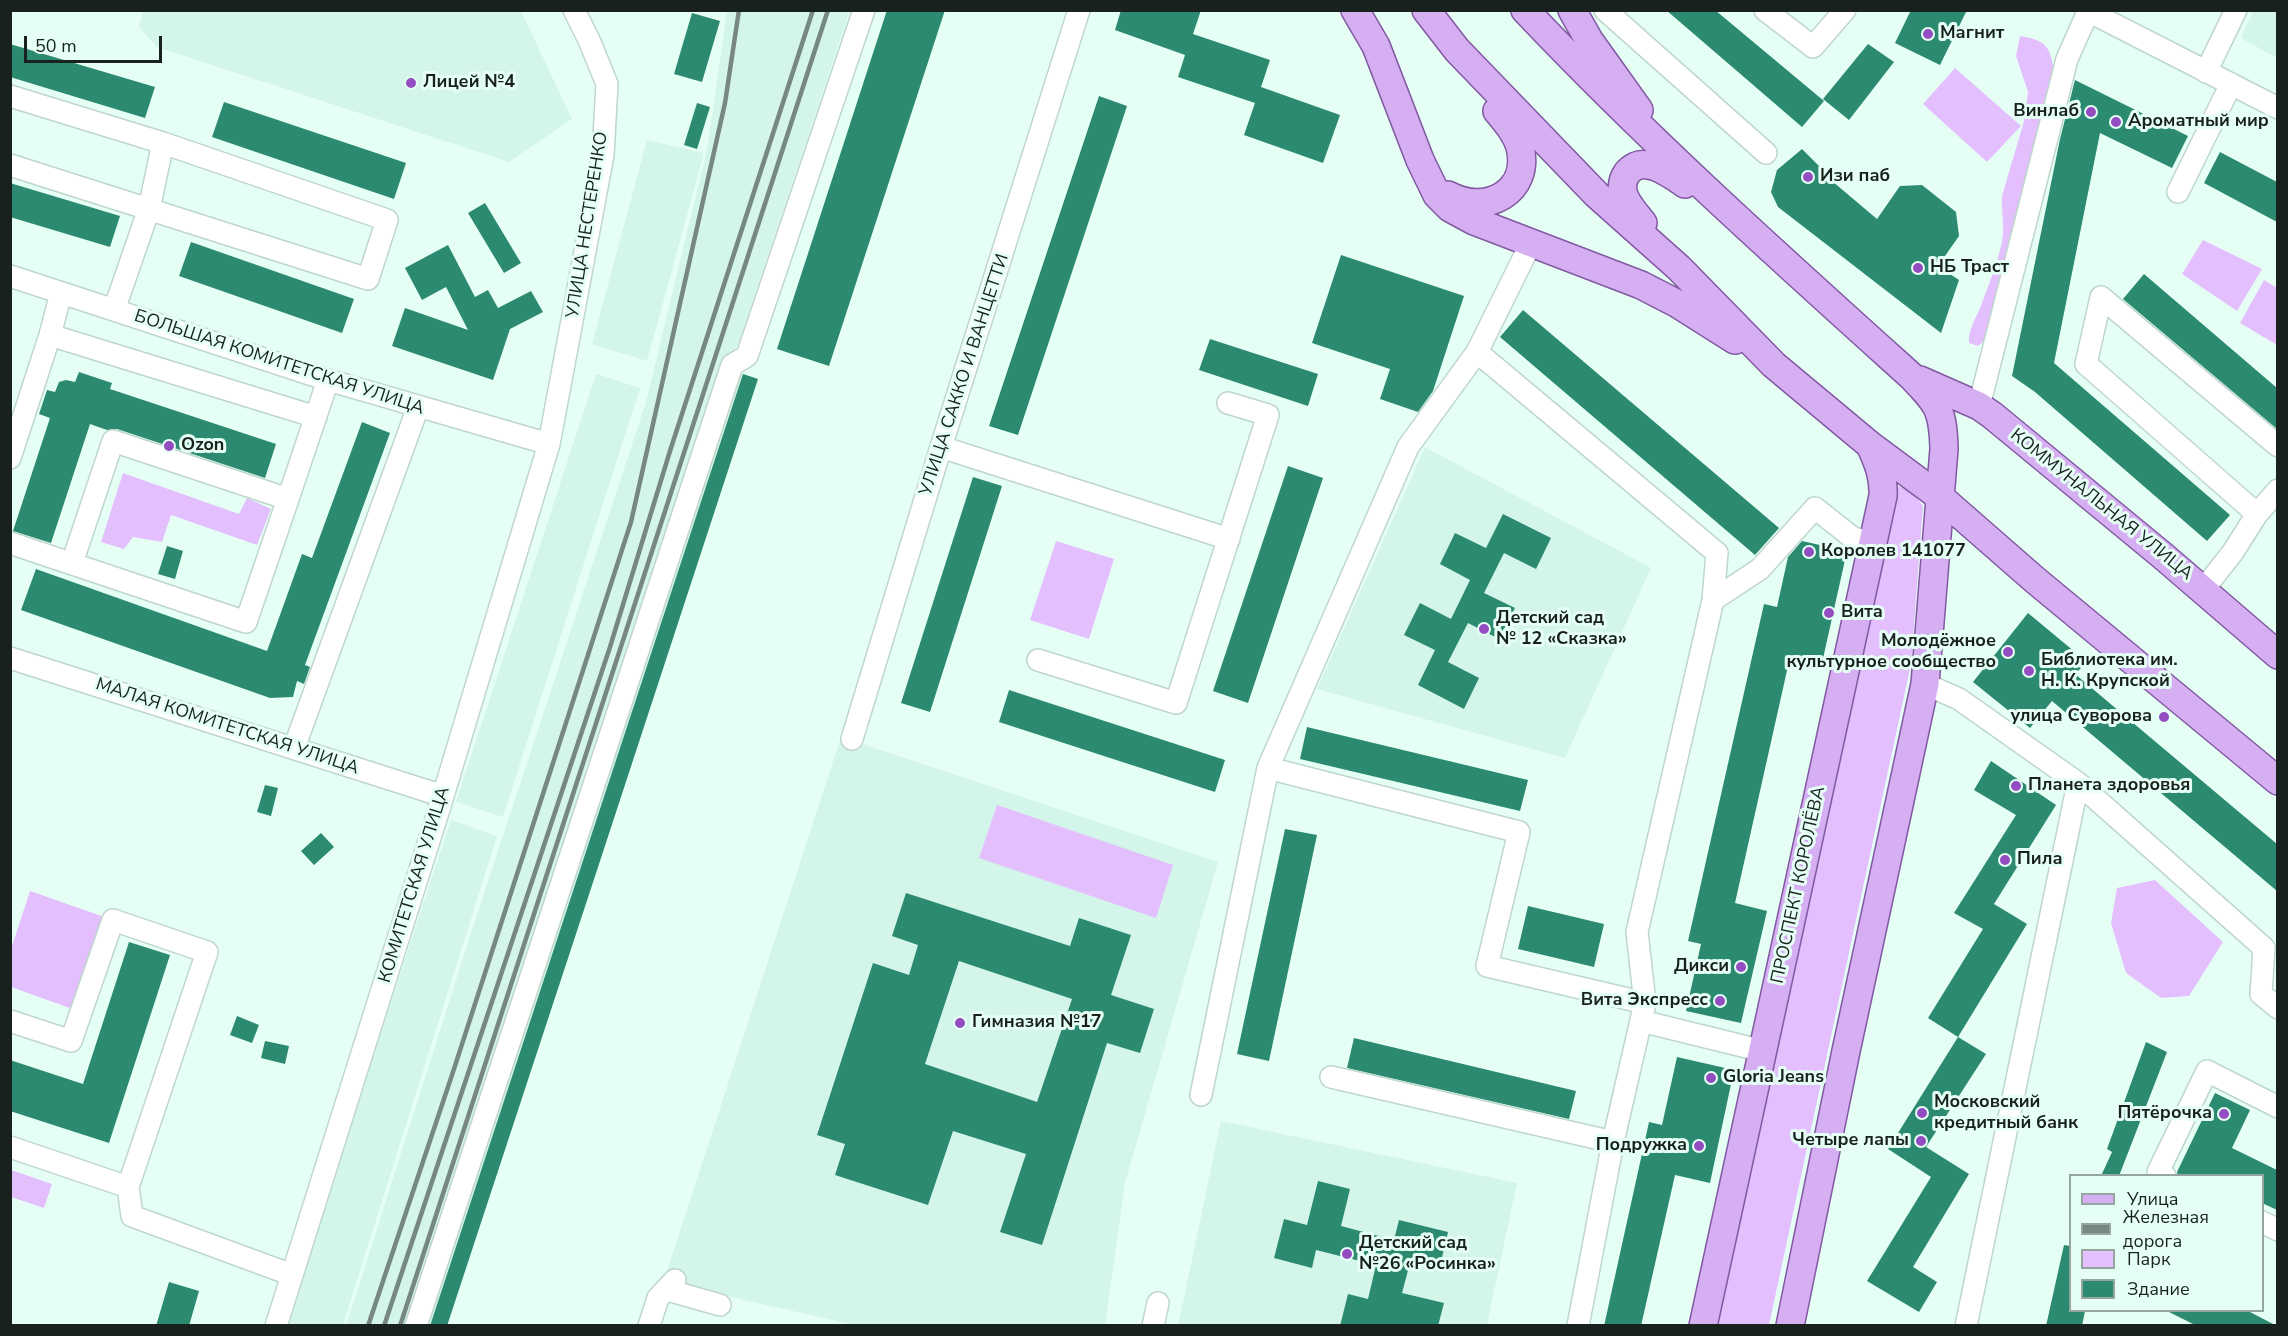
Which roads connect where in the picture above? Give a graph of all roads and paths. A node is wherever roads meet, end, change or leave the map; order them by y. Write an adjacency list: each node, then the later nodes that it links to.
1 (574, 10): 40 (street, УЛИЦА НЕСТЕРЕНКО)
2 (864, 10): 80 (street)
3 (1079, 10): 43 (street, УЛИЦА САККО И ВАНЦЕТТИ)
4 (1355, 10): 22 (main road)
5 (1426, 10): 13 (main road)
6 (1525, 10): 20 (main road)
7 (1572, 10): 20 (main road)
8 (1605, 10): 19 (street)
9 (1765, 10): 10 (street)
10 (1845, 10)
11 (2236, 10): 14 (street)
12 (2087, 11): 14 (street); 37 (street)
13 (1457, 50): 22 (main road); 27 (main road)
14 (2206, 72): 15 (street)
15 (2231, 84): 17 (street); 23 (street)
16 (10, 96): 18 (street)
17 (2277, 108)
18 (162, 142): 25 (street); 25 (street)
19 (1766, 153)
20 (1668, 154): 24 (main road)
21 (10, 165): 25 (street)
22 (1433, 185): 26 (main road)
23 (2178, 192)
24 (1724, 207): 27 (main road); 34 (main road)
25 (149, 209): 30 (street)
26 (1531, 243): 32 (street); 33 (main road)
27 (1679, 268): 33 (main road)
28 (10, 276): 29 (street, БОЛЬШАЯ КОМИТЕТСКАЯ УЛИЦА)
29 (61, 293): 30 (street, БОЛЬШАЯ КОМИТЕТСКАЯ УЛИЦА); 31 (street)
30 (114, 310): 35 (street, БОЛЬШАЯ КОМИТЕТСКАЯ УЛИЦА)
31 (50, 335): 39 (street); 44 (street)
32 (1477, 352): 54 (street); 61 (street)
33 (1774, 365): 41 (main road)
34 (1911, 375): 37 (main road, КОММУНАЛЬНАЯ УЛИЦА); 46 (main road)
35 (328, 380): 38 (street, БОЛЬШАЯ КОМИТЕТСКАЯ УЛИЦА); 39 (street)
36 (1227, 403): 49 (street)
37 (1979, 406): 53 (main road, КОММУНАЛЬНАЯ УЛИЦА)
38 (418, 407): 40 (street, БОЛЬШАЯ КОМИТЕТСКАЯ УЛИЦА); 60 (street)
39 (316, 417): 47 (street)
40 (549, 444): 64 (street, КОМИТЕТСКАЯ УЛИЦА)
41 (1870, 445): 46 (main road); 50 (main road, ПРОСПЕКТ КОРОЛЁВА)
42 (2277, 446): 48 (street)
43 (941, 447): 49 (street); 59 (street, УЛИЦА САККО И ВАНЦЕТТИ)
44 (10, 458)
45 (2277, 490): 48 (street)
46 (1940, 497): 58 (main road); 62 (main road)
47 (288, 499): 52 (street); 52 (street)
48 (2257, 514): 53 (street)
49 (1229, 539): 57 (street)
50 (1874, 542): 54 (street); 68 (main road, ПРОСПЕКТ КОРОЛЁВА)
51 (10, 543): 52 (street)
52 (72, 563)
53 (2203, 590): 55 (main road, КОММУНАЛЬНАЯ УЛИЦА)
54 (1713, 600): 66 (street)
55 (2277, 655)
56 (10, 657): 60 (street, МАЛАЯ КОМИТЕТСКАЯ УЛИЦА)
57 (1038, 660)
58 (1925, 684): 63 (street); 85 (main road)
59 (852, 740)
60 (294, 748): 64 (street, МАЛАЯ КОМИТЕТСКАЯ УЛИЦА)
61 (1268, 768): 66 (street); 70 (street)
62 (2277, 781)
63 (2078, 783): 65 (street); 86 (street)
64 (443, 796): 76 (street, КОМИТЕТСКАЯ УЛИЦА)
65 (2277, 1008)
66 (1643, 1012): 68 (street); 72 (street)
67 (10, 1021): 75 (street)
68 (1763, 1051): 84 (main road, ПРОСПЕКТ КОРОЛЁВА)
69 (1331, 1077): 72 (street)
70 (1201, 1095)
71 (2277, 1107): 74 (street)
72 (1613, 1142): 83 (street)
73 (10, 1147): 75 (street)
74 (2162, 1174)
75 (128, 1187): 76 (street)
76 (292, 1275): 79 (street, КОМИТЕТСКАЯ УЛИЦА)
77 (1158, 1303): 82 (street)
78 (720, 1305): 81 (street)
79 (276, 1326)
80 (416, 1326)
81 (649, 1326)
82 (1154, 1326)
83 (1578, 1326)
84 (1703, 1326)
85 (1790, 1326)
86 (1966, 1326)

